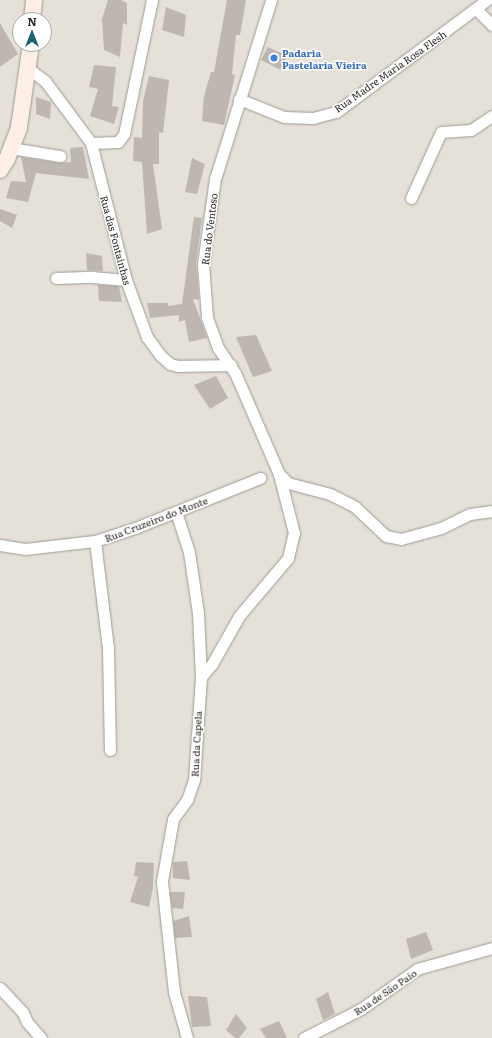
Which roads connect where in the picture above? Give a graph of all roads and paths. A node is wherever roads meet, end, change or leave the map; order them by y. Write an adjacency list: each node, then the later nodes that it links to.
1 (34, 0): 6 (main road)
2 (152, 0): 12 (street)
3 (271, 0): 10 (street, Rua do Ventoso)
4 (487, 0): 5 (street, Rua Madre Maria Rosa Flesh)
5 (476, 9): 7 (street); 10 (street, Rua Madre Maria Rosa Flesh)
6 (33, 12)
7 (492, 25)
8 (30, 52): 9 (main road)
9 (29, 69): 12 (street, Rua das Fontainhas); 13 (main road)
10 (239, 99): 19 (street, Rua do Ventoso)
11 (492, 116): 16 (street)
12 (91, 142): 18 (street, Rua das Fontainhas)
13 (11, 148): 14 (street); 15 (main road)
14 (60, 156)
15 (0, 170)
16 (411, 198)
17 (56, 278): 18 (street)
18 (126, 280): 19 (street, Rua das Fontainhas)
19 (231, 365): 20 (street, Rua do Ventoso)
20 (279, 474): 22 (street); 26 (street)
21 (260, 478): 23 (street, Rua Cruzeiro do Monte)
22 (492, 511)
23 (176, 512): 24 (street, Rua Cruzeiro do Monte); 26 (street, Rua da Capela)
24 (95, 541): 25 (street, Rua Cruzeiro do Monte); 27 (street)
25 (0, 545)
26 (201, 677): 31 (street, Rua da Capela)
27 (110, 750)
28 (492, 948): 32 (street, Rua de São Paio)
29 (0, 988): 30 (street)
30 (41, 1038)
31 (187, 1038)
32 (304, 1038)

